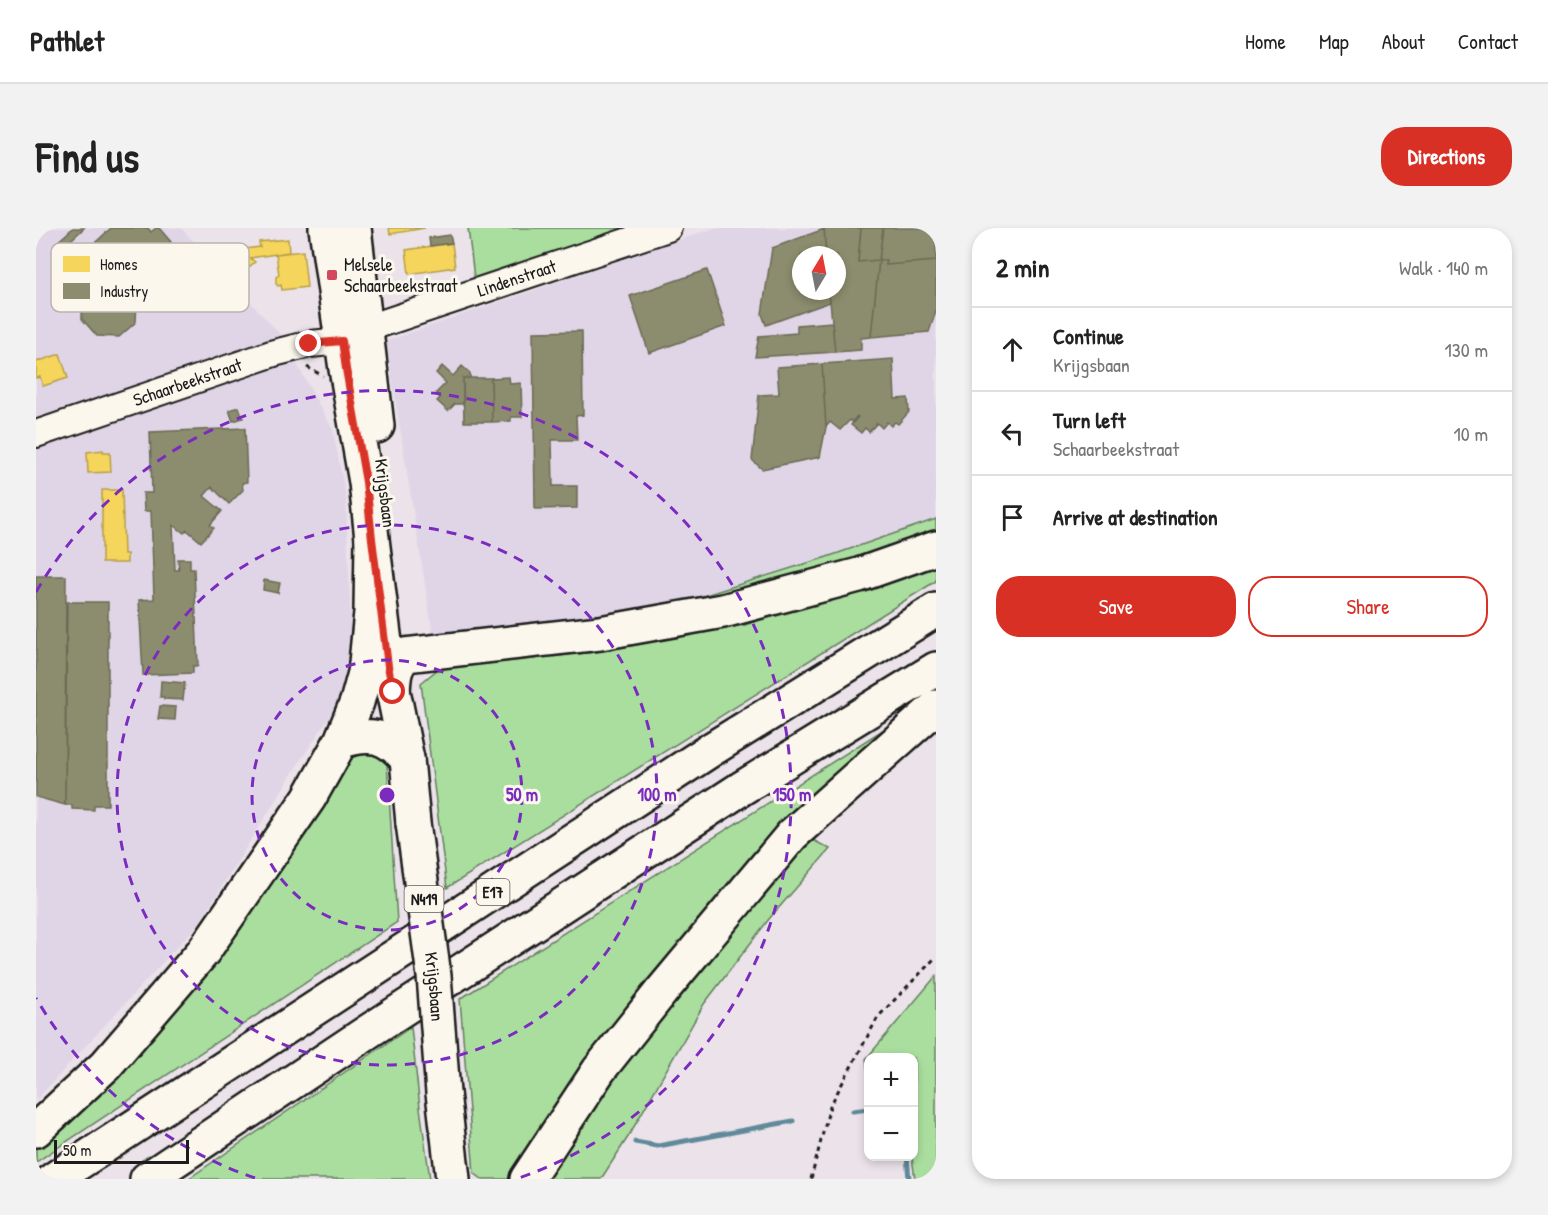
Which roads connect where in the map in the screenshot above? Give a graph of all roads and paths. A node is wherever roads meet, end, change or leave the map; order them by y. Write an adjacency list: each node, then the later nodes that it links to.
1 (327, 228): 4 (main road, N419)
2 (354, 228): 4 (main road, Krijgsbaan / N419)
3 (668, 228): 4 (street, Lindenstraat)
4 (354, 335): 5 (street, Schaarbeekstraat); 6 (main road, Krijgsbaan / N419); 9 (main road, Krijgsbaan / N419)
5 (36, 434)
6 (372, 539): 11 (main road, Krijgsbaan / N419); 13 (main road)
7 (936, 548): 9 (main road)
8 (936, 610): 17 (main road, E17)
9 (405, 655): 11 (main road); 14 (main road, Krijgsbaan / N419)
10 (936, 669): 18 (main road)
11 (393, 692): 14 (main road, Krijgsbaan / N419)
12 (936, 707): 20 (main road)
13 (340, 741): 14 (main road); 16 (main road)
14 (407, 759): 19 (main road, Krijgsbaan / N419, bridge)
15 (936, 957): 21 (path)
16 (36, 1130)
17 (54, 1179)
18 (147, 1179)
19 (453, 1179)
20 (527, 1179)
21 (811, 1179)

